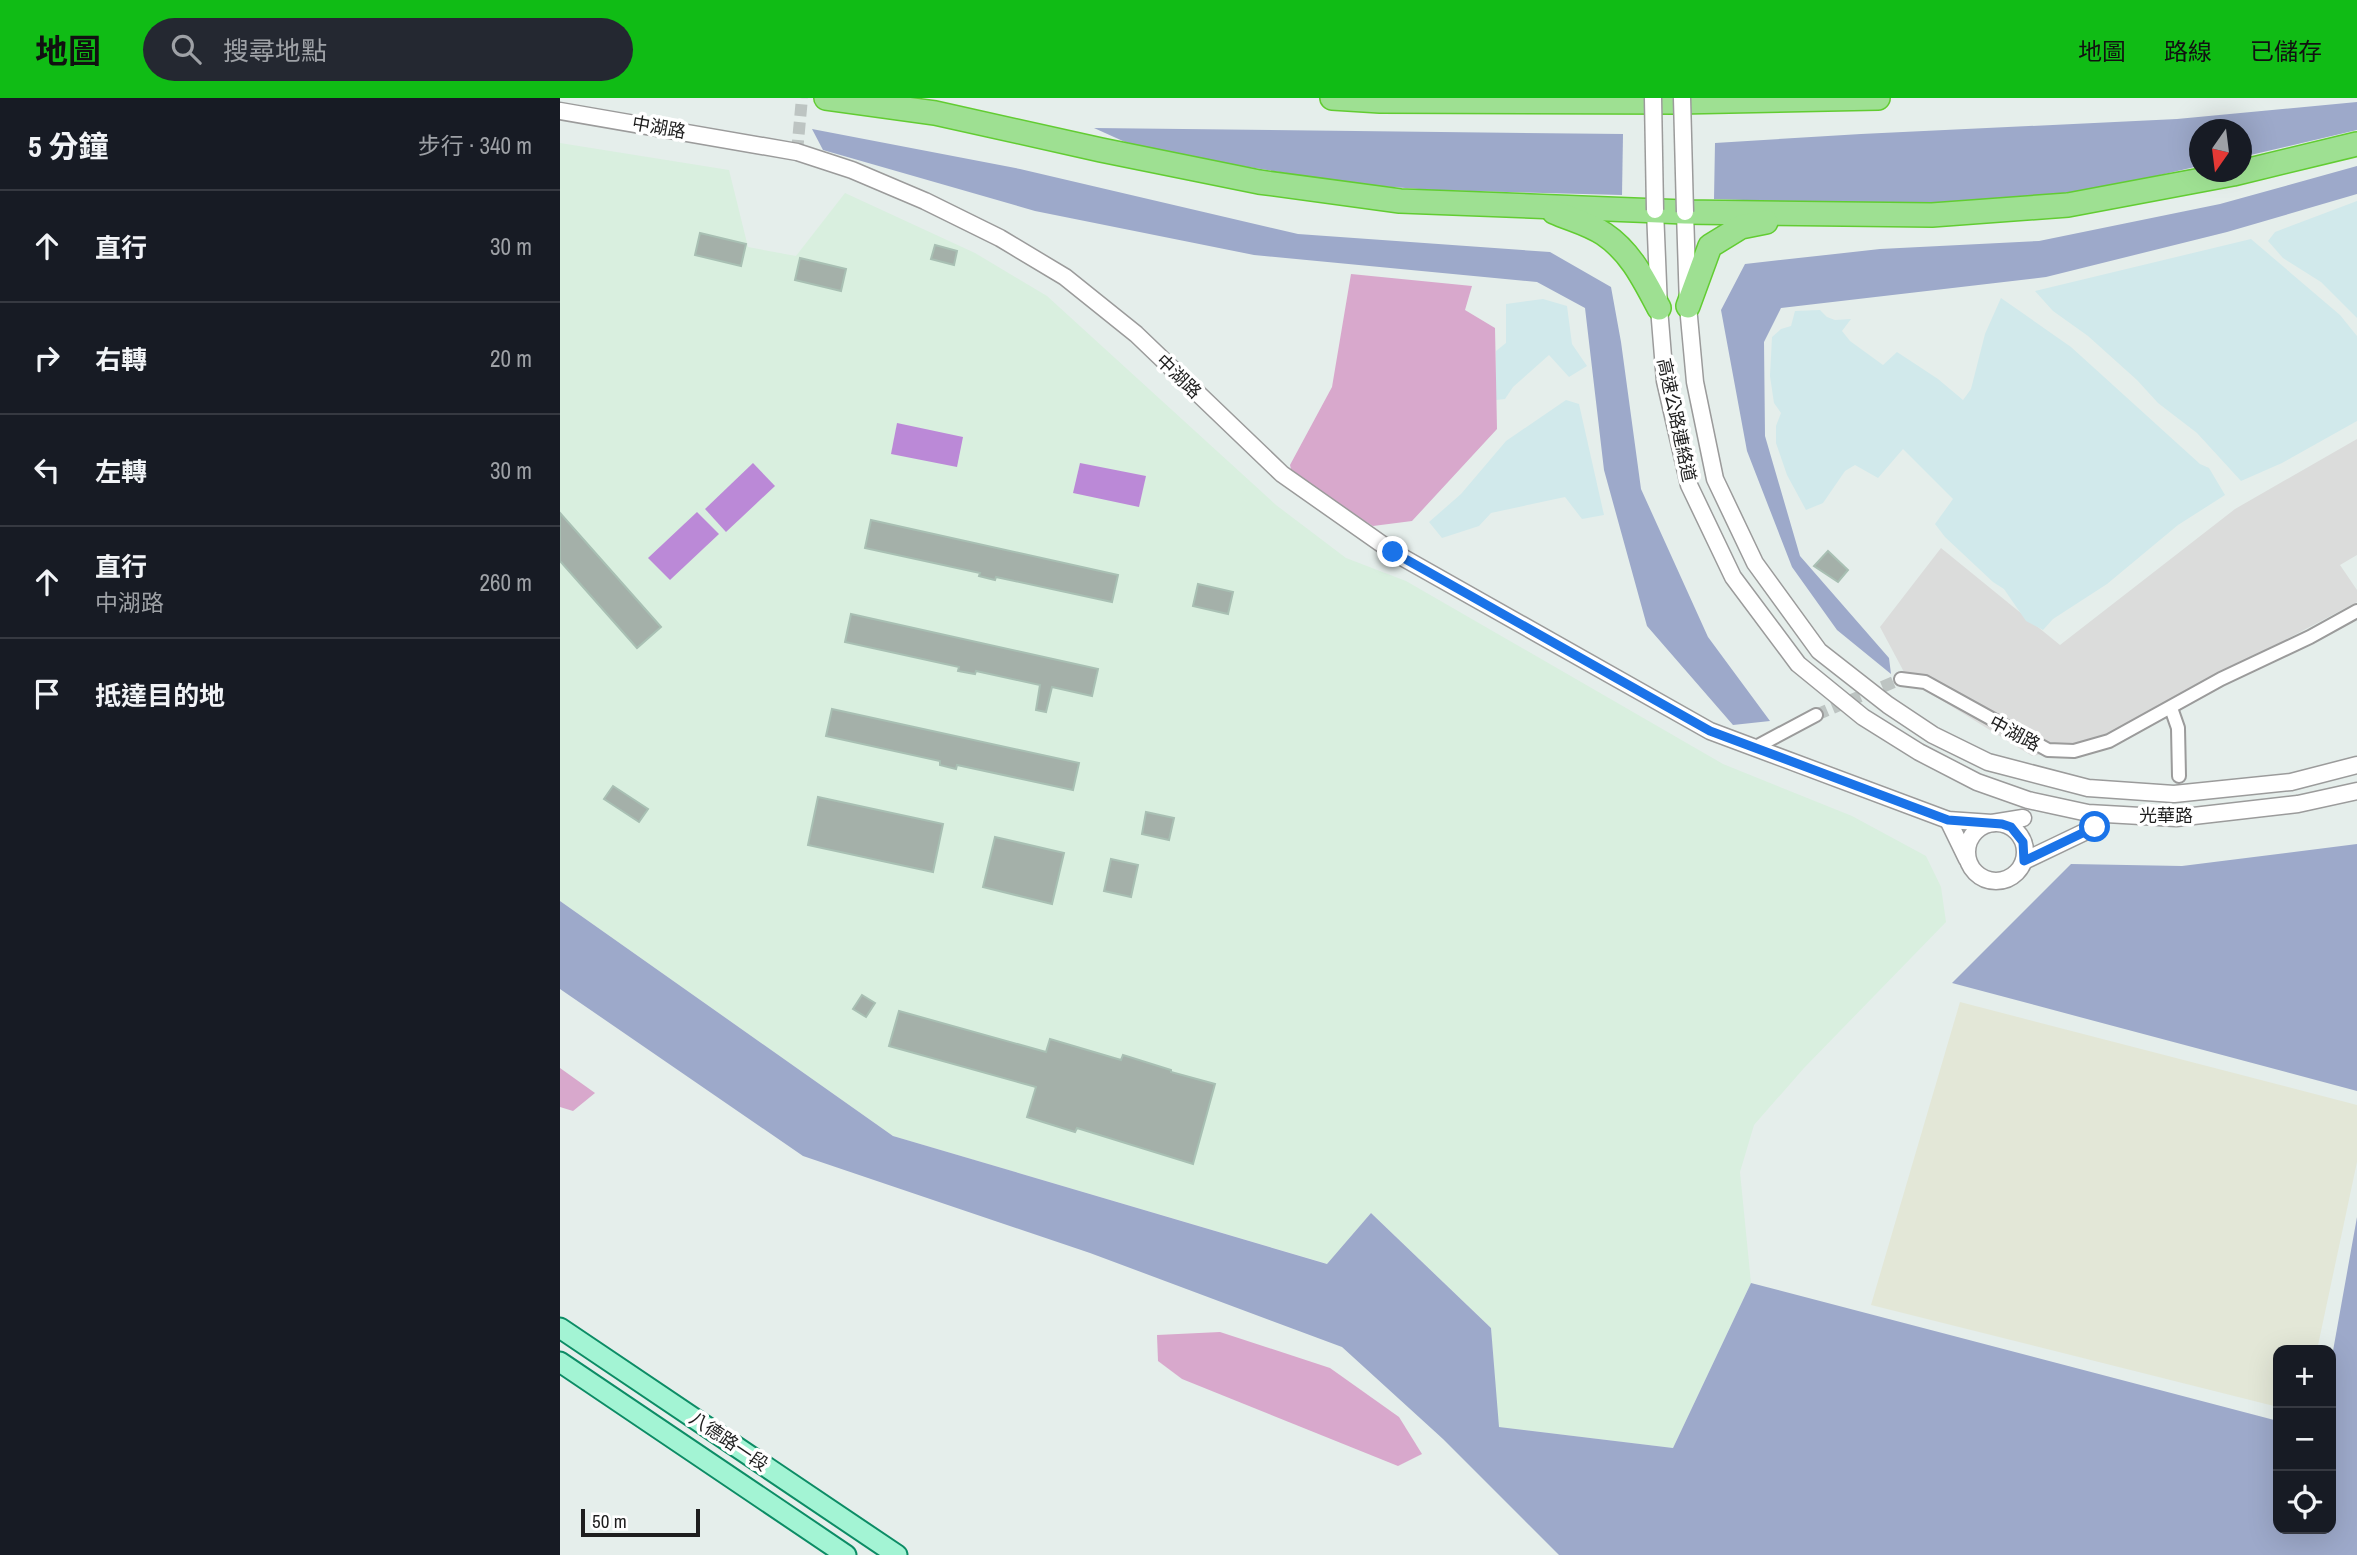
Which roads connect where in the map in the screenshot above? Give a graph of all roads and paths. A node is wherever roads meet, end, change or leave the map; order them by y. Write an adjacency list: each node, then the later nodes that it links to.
1 (826, 98): 8 (highway)
2 (1332, 98): 5 (highway)
3 (1653, 98): 9 (street, 高速公路連絡道, bridge)
4 (1682, 98): 10 (street, 高速公路連絡道, bridge)
5 (1878, 98)
6 (560, 111): 18 (street, 中湖路)
7 (2357, 144): 11 (highway)
8 (1541, 207): 9 (highway); 13 (highway)
9 (1655, 210): 10 (highway); 13 (street, 高速公路連絡道)
10 (1685, 212): 11 (highway); 12 (street, 高速公路連絡道)
11 (1814, 214): 12 (highway)
12 (1688, 306): 19 (street, 高速公路連絡道)
13 (1659, 308): 22 (street, 高速公路連絡道)
14 (2357, 611): 16 (street, 中湖路)
15 (1901, 678): 16 (street, 中湖路)
16 (2171, 708): 21 (street)
17 (1816, 715): 18 (street)
18 (1754, 748): 25 (street, 中湖路)
19 (1988, 762): 20 (street, 光華路)
20 (2357, 765)
21 (2179, 776)
22 (1977, 782): 23 (street, 光華路)
23 (2357, 792)
24 (2023, 818): 26 (street)
25 (1948, 820): 26 (street, 中湖路); 28 (street)
26 (1992, 823): 28 (street); 29 (street)
27 (2095, 827): 29 (street)
28 (1967, 860): 29 (street)
29 (2024, 861)
30 (560, 1328): 33 (main road, 八德路一段)
31 (560, 1362): 32 (main road, 八德路一段)
32 (846, 1555)
33 (897, 1555)

